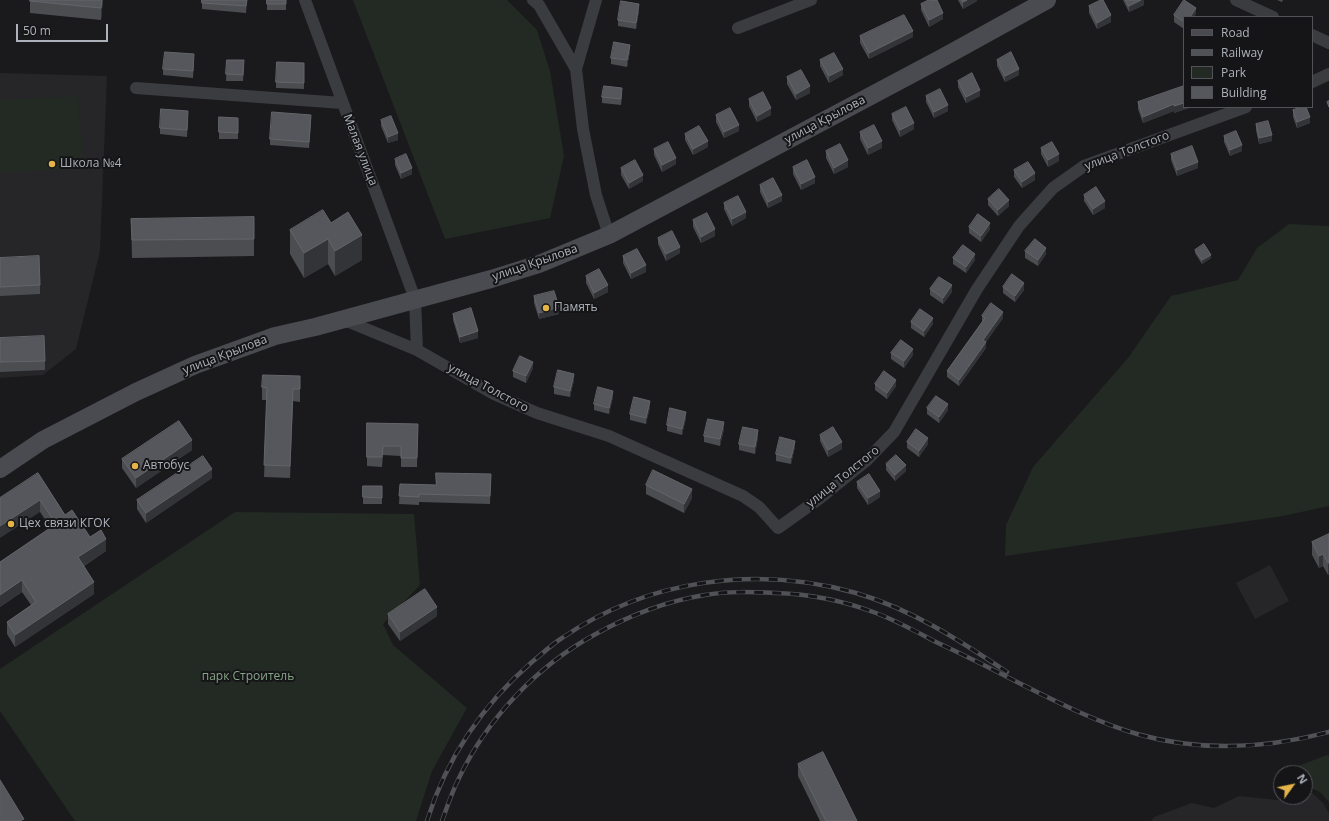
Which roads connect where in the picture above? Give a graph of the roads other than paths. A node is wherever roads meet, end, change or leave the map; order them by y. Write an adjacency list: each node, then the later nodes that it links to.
1 (305, 0): 15 (street, Малая улица)
2 (533, 0): 11 (street)
3 (596, 0): 11 (street)
4 (811, 0): 8 (street)
5 (1047, 0): 17 (main road, улица Крылова)
6 (1236, 0): 7 (street)
7 (1271, 16)
8 (738, 28)
9 (1313, 35): 10 (street)
10 (1329, 43)
11 (576, 69): 17 (street)
12 (1329, 74): 13 (street)
13 (1313, 82)
14 (136, 88): 15 (street)
15 (342, 103): 18 (street, Малая улица)
16 (1243, 108): 20 (street, улица Толстого)
17 (609, 235): 18 (main road, улица Крылова)
18 (415, 299): 19 (main road, улица Крылова); 20 (street, Малая улица)
19 (341, 319): 20 (street, улица Толстого); 21 (main road, улица Крылова)
20 (417, 350)
21 (0, 469)

